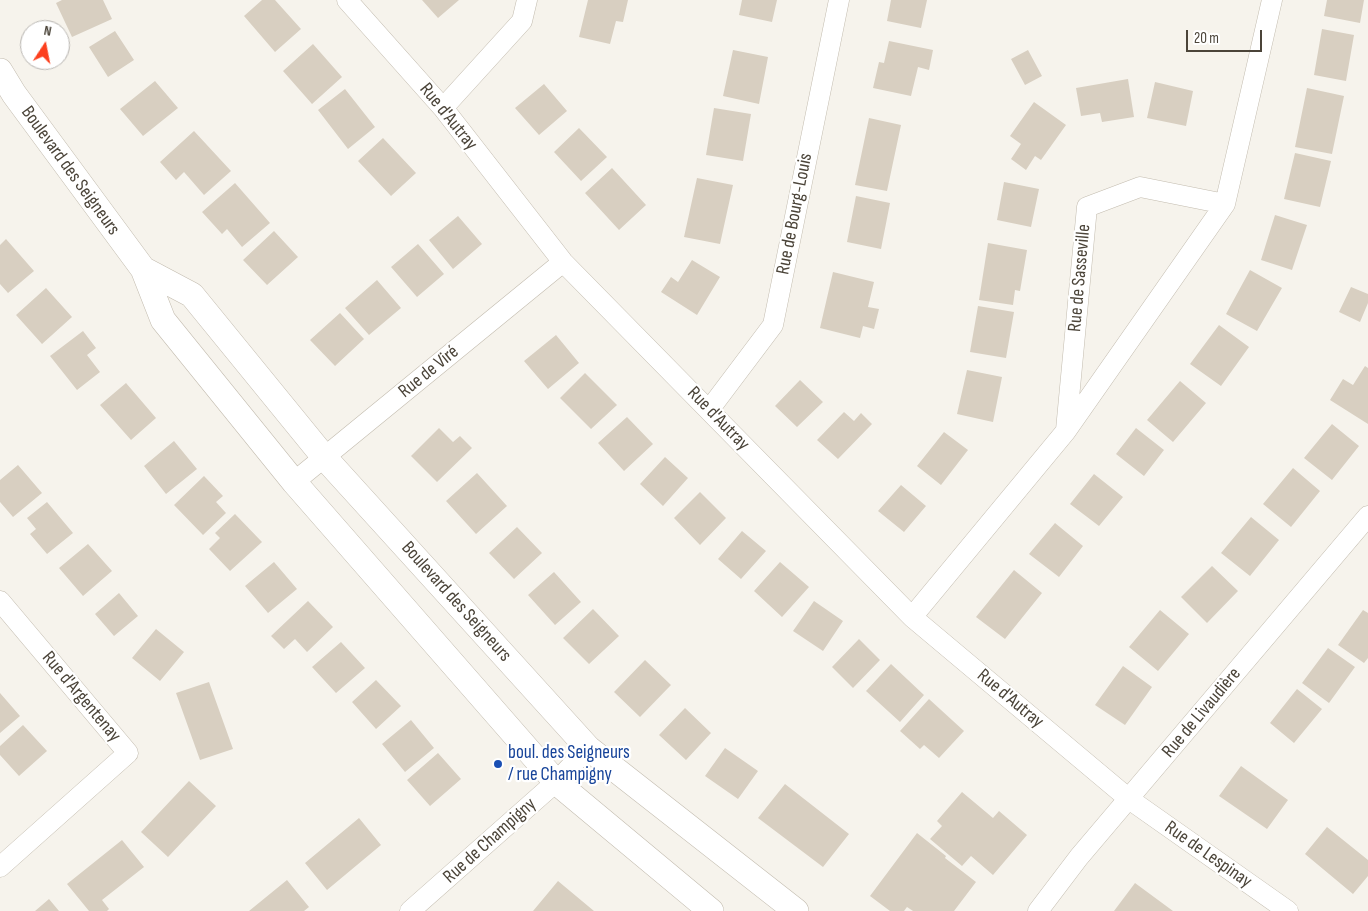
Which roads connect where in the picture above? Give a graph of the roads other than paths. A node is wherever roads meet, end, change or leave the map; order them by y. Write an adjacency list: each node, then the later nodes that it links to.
1 (347, 0): 6 (street, Rue d'Autray)
2 (527, 0): 6 (street)
3 (839, 0): 10 (street, Rue de Bourg-Louis)
4 (1272, 0): 7 (street)
5 (0, 71): 9 (street, Boulevard des Seigneurs)
6 (443, 108): 8 (street, Rue d'Autray)
7 (1226, 204): 11 (street); 11 (street, Rue de Sasseville)
8 (563, 262): 10 (street, Rue d'Autray); 12 (street, Rue de Viré)
9 (143, 269): 12 (street, Boulevard des Seigneurs); 13 (street, Boulevard des Seigneurs)
10 (709, 410): 16 (street, Rue d'Autray)
11 (1066, 432): 16 (street)
12 (324, 457): 13 (street, Rue de Viré); 17 (street, Boulevard des Seigneurs)
13 (294, 482): 18 (street, Boulevard des Seigneurs)
14 (1368, 516): 19 (street, Rue de Livaudière)
15 (0, 601): 20 (street, Rue d'Argentenay)
16 (912, 618): 19 (street, Rue d'Autray)
17 (588, 748): 18 (street, Rue de Champigny); 23 (street, Boulevard des Seigneurs)
18 (556, 782): 21 (street, Rue de Champigny); 22 (street, Boulevard des Seigneurs)
19 (1129, 799): 24 (street, Rue de Livaudière); 25 (street, Rue de Lespinay)
20 (0, 867)
21 (410, 911)
22 (711, 911)
23 (796, 911)
24 (1038, 911)
25 (1288, 911)

